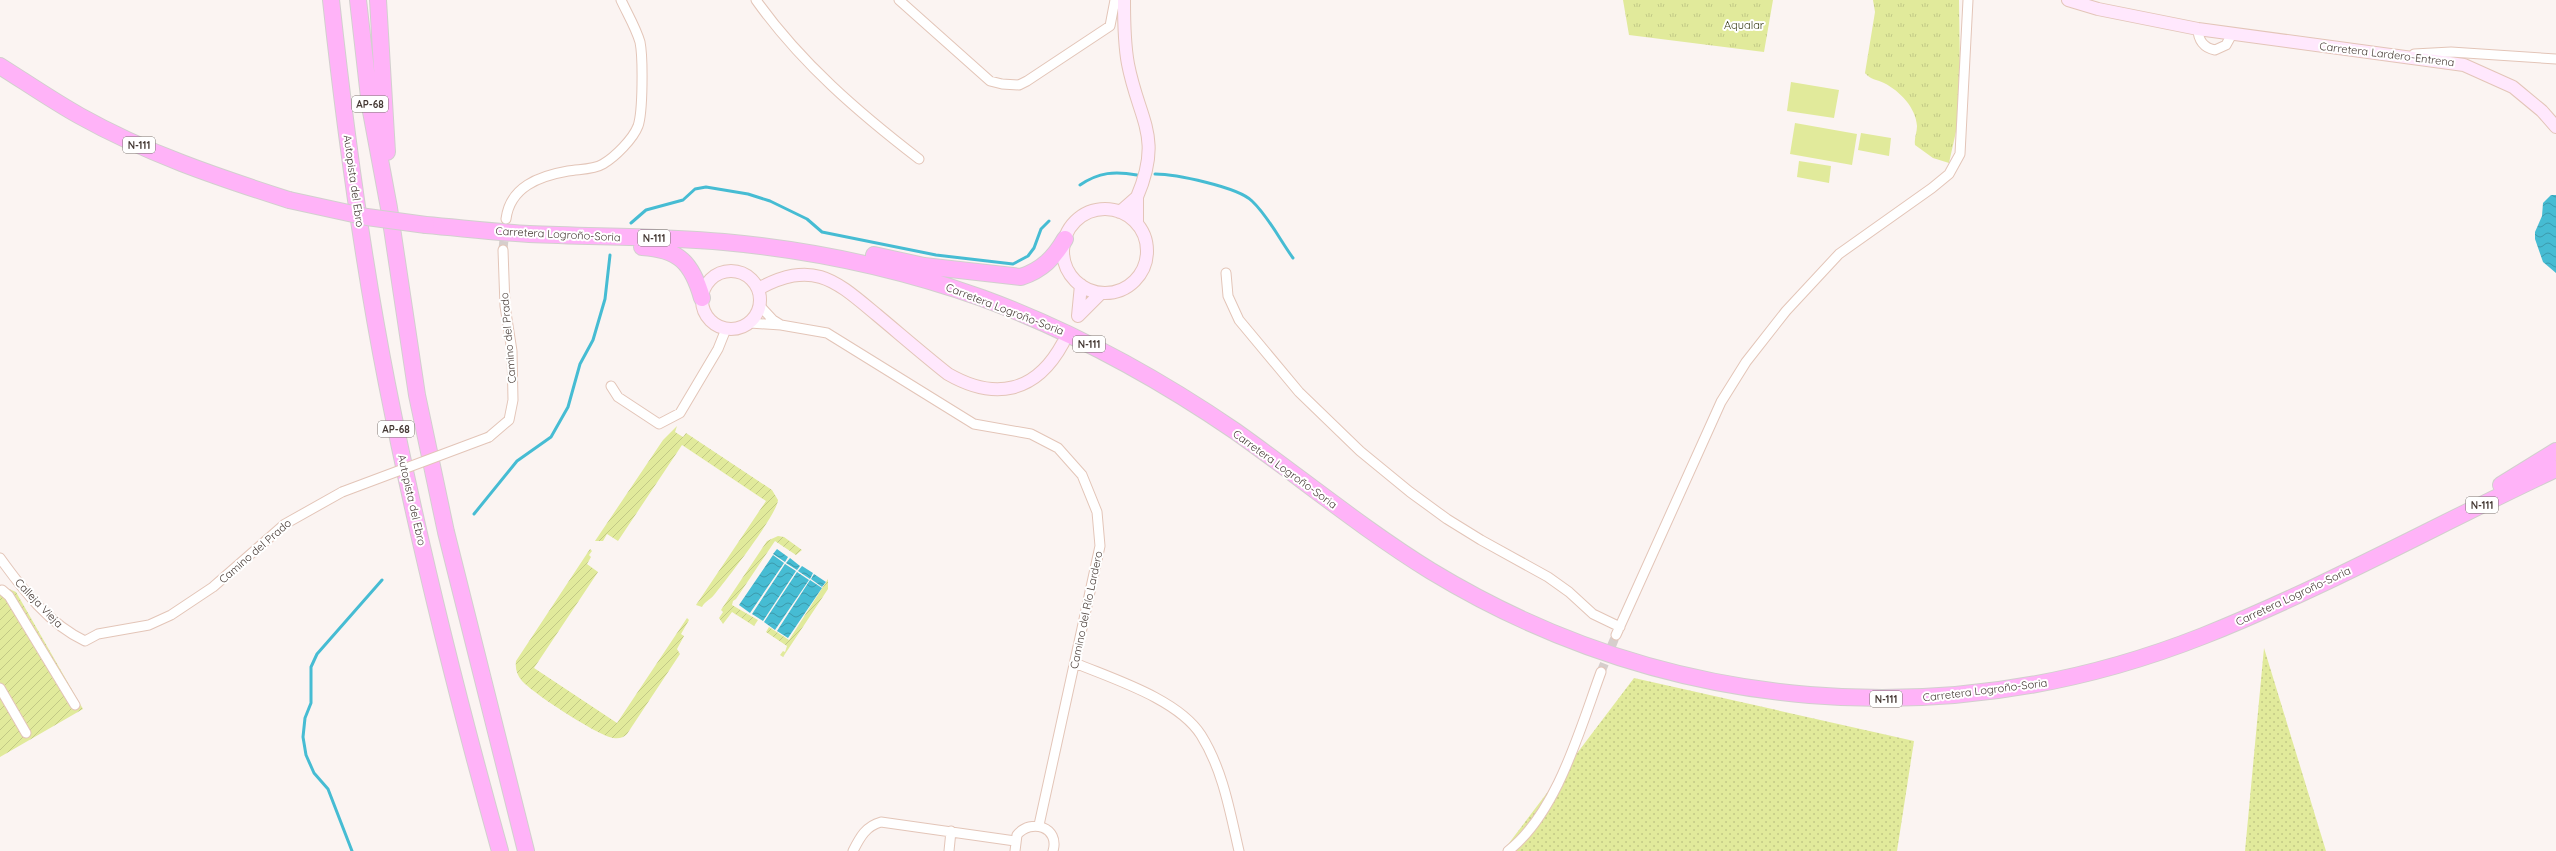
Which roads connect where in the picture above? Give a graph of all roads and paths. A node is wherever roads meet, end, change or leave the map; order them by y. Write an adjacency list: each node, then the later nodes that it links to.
1 (331, 0): 52 (highway, Autopista del Ebro / AP-68)
2 (358, 0): 19 (highway, AP-68)
3 (378, 0): 19 (highway)
4 (621, 0): 21 (street)
5 (756, 0): 17 (street)
6 (898, 0): 7 (street)
7 (1115, 0)
8 (1124, 0): 18 (street)
9 (1968, 0): 27 (street)
10 (2068, 0): 11 (street, Carretera Lardero-Entrena)
11 (2198, 29): 12 (street, Carretera Lardero-Entrena); 12 (street)
12 (2232, 34): 13 (street, Carretera Lardero-Entrena)
13 (2395, 55): 14 (street); 16 (street, Carretera Lardero-Entrena)
14 (2556, 59)
15 (0, 66): 23 (highway, Carretera Logroño-Soria / N-111, bridge)
16 (2556, 127)
17 (919, 159)
18 (1137, 197): 20 (street); 22 (street)
19 (389, 208): 53 (highway, AP-68)
20 (1120, 212): 22 (street); 24 (street)
21 (506, 219)
22 (1137, 224): 30 (street)
23 (527, 234): 25 (highway, Carretera Logroño-Soria / N-111); 31 (highway)
24 (1065, 239): 25 (highway); 28 (street)
25 (723, 242): 40 (highway, Carretera Logroño-Soria / N-111)
26 (503, 250): 43 (street, Camino del Prado, bridge)
27 (1226, 273)
28 (1081, 285): 30 (street); 30 (street)
29 (758, 289): 31 (street); 32 (street); 36 (street)
30 (1101, 293)
31 (702, 298): 35 (street)
32 (760, 306): 33 (street); 34 (street)
33 (750, 323): 34 (street, Camino del Río Lardero); 35 (street)
34 (781, 325): 44 (street, Camino del Río Lardero)
35 (726, 329): 37 (street)
36 (1063, 343)
37 (611, 386)
38 (2556, 451): 40 (highway)
39 (2552, 472): 40 (highway, Carretera Logroño-Soria / N-111)
40 (2422, 534)
41 (0, 558): 43 (street, Calleja Vieja)
42 (1, 590): 47 (street)
43 (84, 640)
44 (1075, 664): 49 (street, Camino del Río Lardero); 58 (street)
45 (1601, 672): 59 (street)
46 (0, 688): 48 (street)
47 (75, 705)
48 (26, 733)
49 (1039, 825): 51 (street); 57 (street)
50 (951, 831): 51 (street); 54 (street); 55 (street)
51 (1015, 841): 56 (street)
52 (500, 851)
53 (526, 851)
54 (854, 851)
55 (949, 851)
56 (1016, 851)
57 (1053, 851)
58 (1239, 851)
59 (1508, 851)

